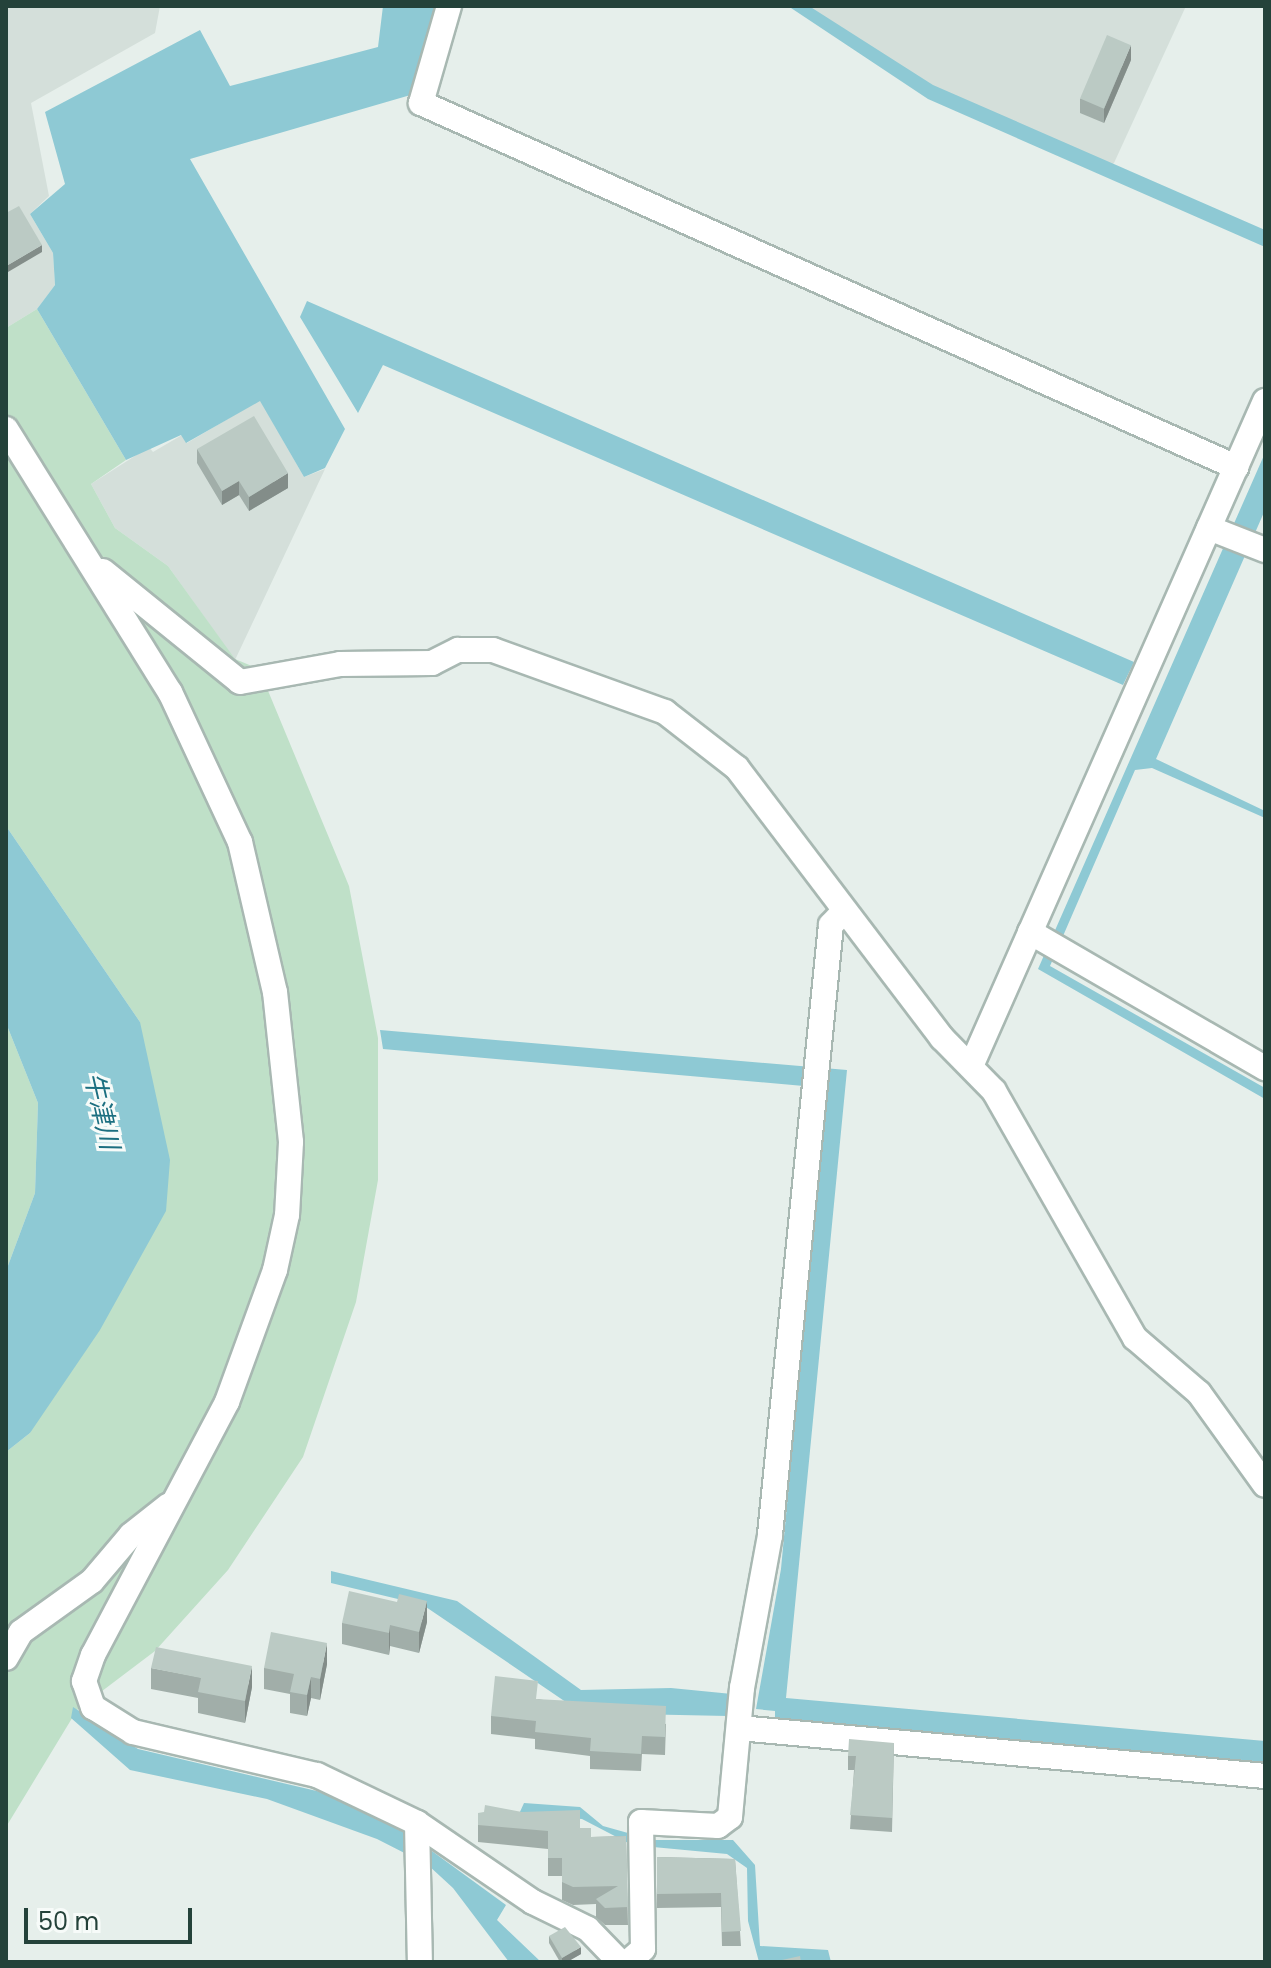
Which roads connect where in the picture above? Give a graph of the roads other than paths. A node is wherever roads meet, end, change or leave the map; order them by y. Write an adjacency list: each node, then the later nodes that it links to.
1 (449, 6): 4 (street)
2 (1265, 401): 4 (street)
3 (6, 429): 7 (street)
4 (1236, 467): 5 (street)
5 (1209, 528): 6 (street); 9 (street)
6 (1261, 548)
7 (89, 560): 8 (street); 13 (street)
8 (844, 911): 10 (street); 15 (street)
9 (1045, 941): 10 (street); 11 (street)
10 (972, 1064): 12 (street)
11 (1265, 1068)
12 (1265, 1485)
13 (174, 1501): 14 (street); 17 (street)
14 (6, 1658)
15 (739, 1728): 16 (street); 20 (street)
16 (1265, 1776)
17 (417, 1823): 18 (street); 19 (street)
18 (420, 1962)
19 (620, 1962)
20 (628, 1962)

